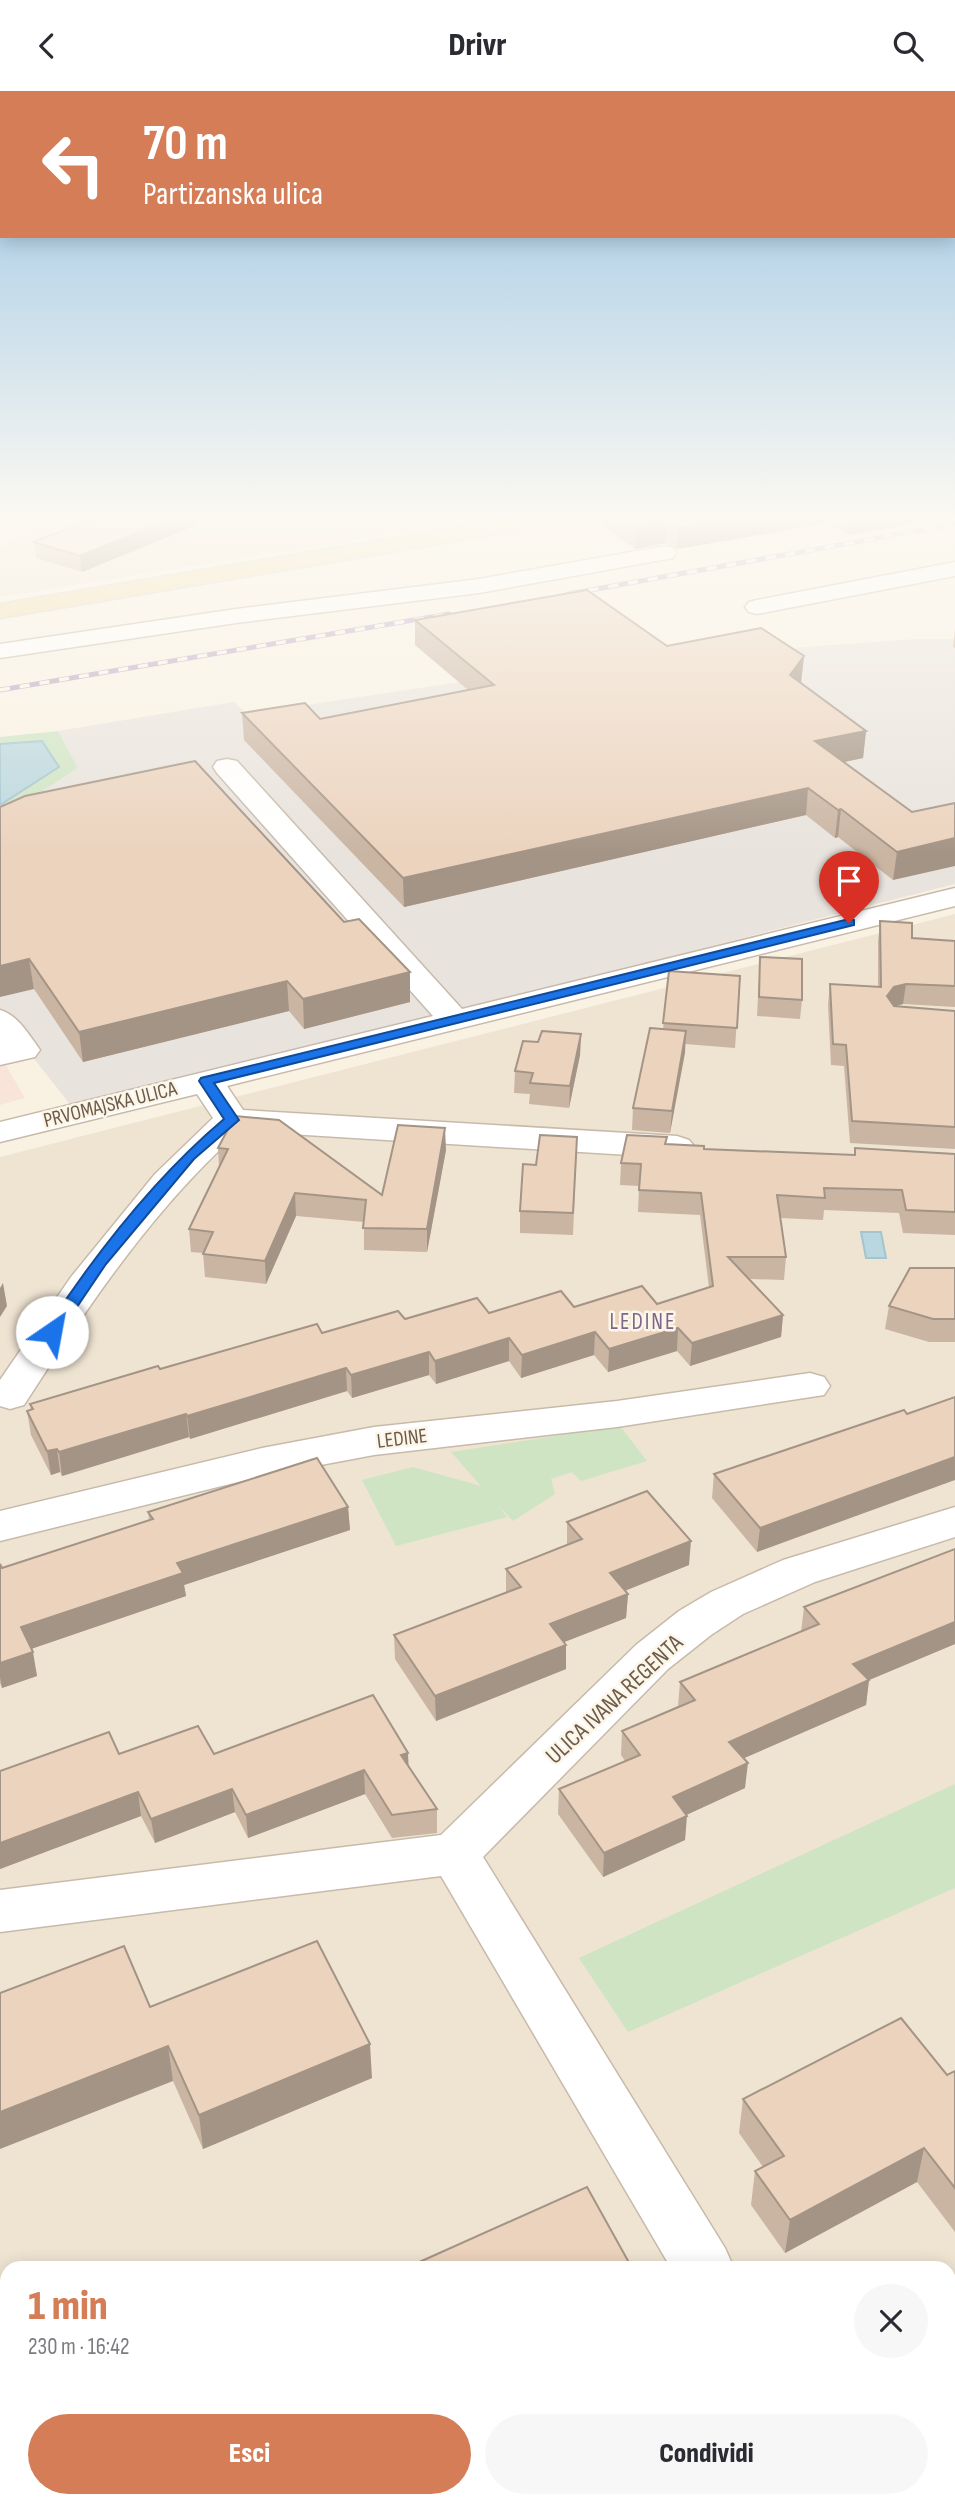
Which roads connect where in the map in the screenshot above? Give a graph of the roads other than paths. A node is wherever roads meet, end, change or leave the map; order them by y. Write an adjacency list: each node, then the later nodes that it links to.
1 (154, 629): 2 (street)
2 (0, 651)
3 (227, 768): 5 (street)
4 (955, 897): 5 (street, PRVOMAJSKA ULICA)
5 (454, 1019): 8 (street, PRVOMAJSKA ULICA)
6 (0, 1020): 7 (street)
7 (0, 1055)
8 (206, 1081): 9 (street); 10 (street, PRVOMAJSKA ULICA)
9 (232, 1120): 11 (street); 13 (street)
10 (0, 1132)
11 (713, 1150)
12 (810, 1386): 15 (street, LEDINE)
13 (10, 1396)
14 (955, 1522): 16 (street, ULICA IVANA REGENTA)
15 (0, 1526)
16 (454, 1854): 17 (street); 18 (street)
17 (0, 1911)
18 (700, 2261)

